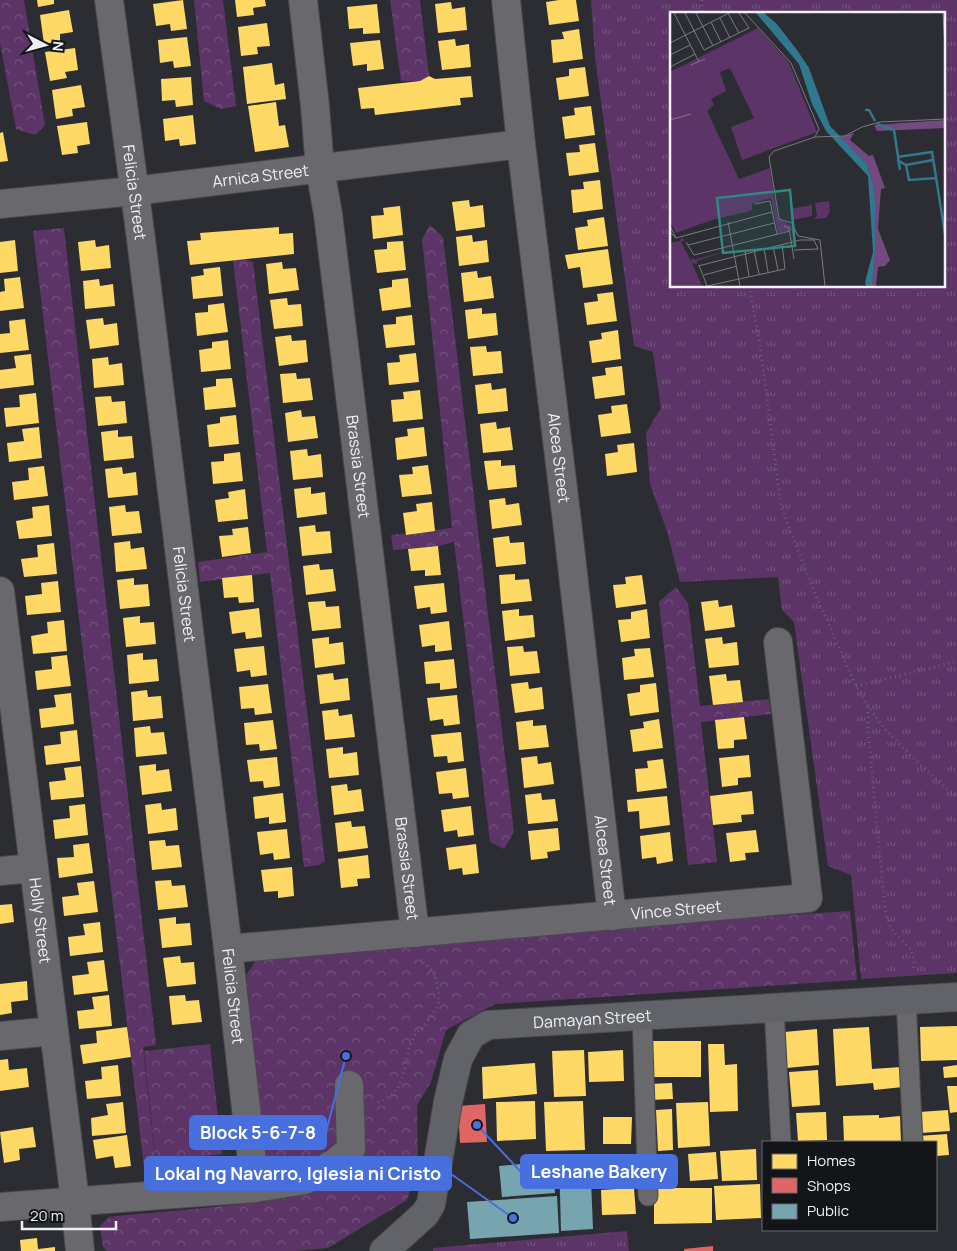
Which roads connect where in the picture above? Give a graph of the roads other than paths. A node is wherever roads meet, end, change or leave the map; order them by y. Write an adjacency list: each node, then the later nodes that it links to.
1 (109, 0): 6 (street, Felicia Street)
2 (303, 0): 5 (street, Brassia Street)
3 (506, 0): 4 (street, Alcea Street)
4 (521, 144): 5 (street, Arnica Street); 13 (street, Alcea Street)
5 (320, 168): 6 (street, Arnica Street); 14 (street, Brassia Street)
6 (134, 191): 7 (street, Arnica Street); 15 (street, Felicia Street)
7 (0, 204)
8 (0, 591): 10 (street, Holly Street)
9 (778, 642): 13 (street, Vince Street)
10 (7, 706): 11 (street, Holly Street)
11 (34, 868): 12 (street); 20 (street, Holly Street)
12 (0, 871)
13 (612, 916): 14 (street, Vince Street)
14 (415, 933): 15 (street, Vince Street)
15 (228, 949): 25 (street, Felicia Street)
16 (957, 997): 17 (street, Damayan Street)
17 (906, 999): 18 (street, Damayan Street); 24 (lane)
18 (774, 1007): 19 (street, Damayan Street); 23 (lane)
19 (642, 1016): 26 (lane); 29 (street, Damayan Street)
20 (54, 1031): 21 (street); 27 (street, Holly Street)
21 (0, 1036)
22 (350, 1098): 25 (street)
23 (782, 1141)
24 (913, 1141)
25 (255, 1188): 27 (street)
26 (648, 1196)
27 (75, 1201): 28 (street); 30 (street, Holly Street)
28 (0, 1207)
29 (409, 1241): 31 (street, Damayan Street)
30 (80, 1251)
31 (384, 1251)

